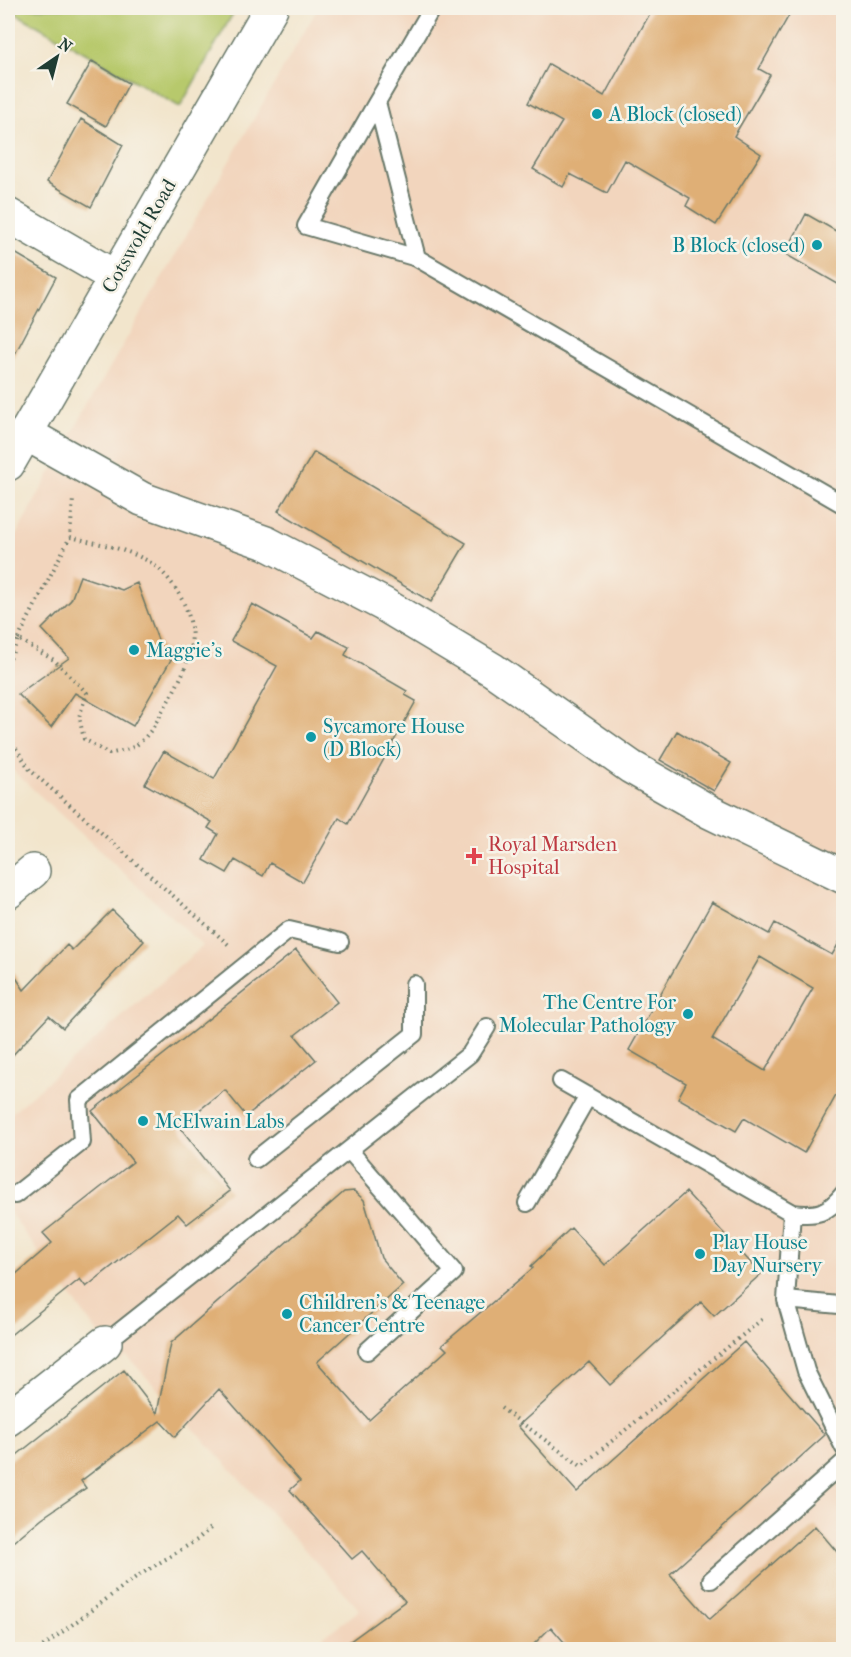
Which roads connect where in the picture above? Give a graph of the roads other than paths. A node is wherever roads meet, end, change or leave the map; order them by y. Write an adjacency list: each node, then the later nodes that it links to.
1 (271, 8): 6 (street, Cotswold Road)
2 (432, 8): 3 (lane)
3 (377, 102): 5 (lane); 5 (lane)
4 (8, 215): 6 (street)
5 (417, 258): 9 (lane)
6 (115, 277): 7 (street, Cotswold Road)
7 (25, 433): 8 (street, Cotswold Road); 11 (street)
8 (8, 464)
9 (843, 505)
10 (33, 871): 12 (street)
11 (843, 877)
12 (8, 892)
13 (340, 942): 21 (lane)
14 (414, 984): 19 (lane)
15 (487, 1027): 18 (lane)
16 (561, 1080): 17 (lane)
17 (588, 1096): 22 (lane); 23 (lane)
18 (349, 1150): 26 (lane); 27 (lane)
19 (256, 1159)
20 (843, 1193): 23 (lane)
21 (15, 1196)
22 (527, 1203)
23 (792, 1213): 24 (lane)
24 (786, 1300): 25 (lane); 29 (lane)
25 (843, 1303)
26 (105, 1343): 28 (street)
27 (367, 1351)
28 (8, 1419)
29 (843, 1448)
30 (843, 1462): 31 (lane)
31 (711, 1580)

